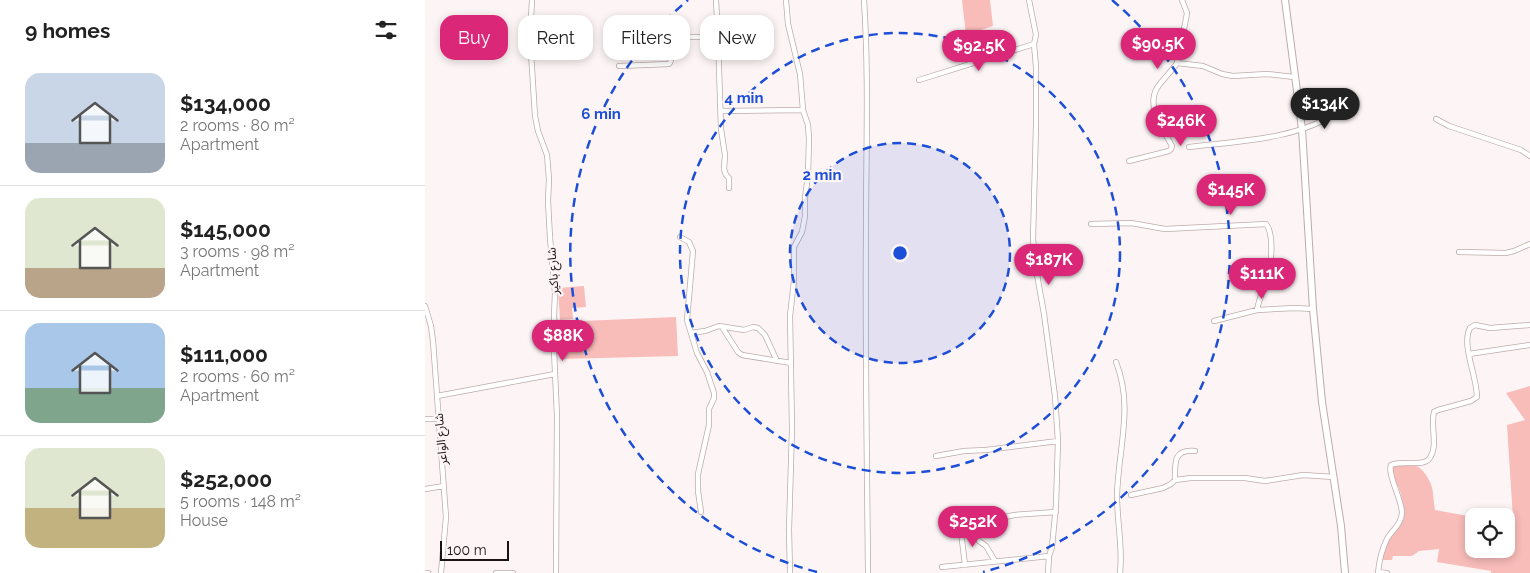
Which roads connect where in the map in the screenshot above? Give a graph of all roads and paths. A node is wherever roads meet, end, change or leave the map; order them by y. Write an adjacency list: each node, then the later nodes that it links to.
1 (531, 0): 41 (street, شارع باكير)
2 (717, 0): 8 (street)
3 (785, 0): 16 (street)
4 (864, 0): 68 (street)
5 (1029, 0): 10 (street)
6 (1182, 0): 12 (street)
7 (1285, 0): 14 (street)
8 (717, 15)
9 (700, 37): 13 (street)
10 (1034, 44): 15 (street); 45 (street)
11 (719, 60): 17 (street)
12 (1177, 63): 14 (street); 23 (street)
13 (619, 66)
14 (1294, 77): 20 (street)
15 (919, 80)
16 (803, 110): 17 (street); 40 (street)
17 (721, 111): 24 (street)
18 (1339, 111): 20 (street)
19 (1436, 119): 22 (street)
20 (1301, 129): 21 (street); 30 (street)
21 (1189, 147)
22 (1530, 156)
23 (1129, 160)
24 (729, 188)
25 (1091, 224): 31 (street)
26 (680, 237): 35 (street)
27 (1530, 244): 28 (street)
28 (1459, 252)
29 (425, 306): 42 (street, شارع الواعر)
30 (1313, 309): 31 (street); 48 (street)
31 (1257, 310): 32 (street)
32 (1214, 321)
33 (1530, 324): 37 (street)
34 (722, 327): 35 (street); 38 (street); 38 (street)
35 (691, 333): 53 (street)
36 (1530, 345): 37 (street)
37 (1469, 354): 62 (street)
38 (777, 361): 40 (street)
39 (1116, 362): 70 (street)
40 (791, 363): 67 (street)
41 (554, 374): 42 (street); 66 (street, شارع باكير)
42 (437, 396): 44 (street, شارع الواعر)
43 (425, 419): 44 (street)
44 (438, 419): 50 (street, شارع الواعر)
45 (1058, 441): 47 (street); 54 (street)
46 (1195, 451): 49 (street)
47 (936, 456)
48 (1334, 477): 49 (street); 71 (street)
49 (1175, 480): 52 (street)
50 (444, 486): 51 (street); 63 (street, شارع الواعر)
51 (425, 489)
52 (1131, 495)
53 (701, 512)
54 (1055, 512): 55 (street); 58 (street)
55 (993, 520)
56 (961, 532): 60 (street)
57 (979, 540): 59 (street)
58 (1049, 556): 59 (street); 69 (street)
59 (995, 561): 60 (street)
60 (965, 565): 61 (street)
61 (942, 567)
62 (1378, 572): 72 (street)
63 (441, 573)
64 (496, 573): 65 (street)
65 (513, 573)
66 (556, 573)
67 (790, 573)
68 (868, 573)
69 (1049, 573)
70 (1121, 573)
71 (1345, 573)
72 (1387, 573)

